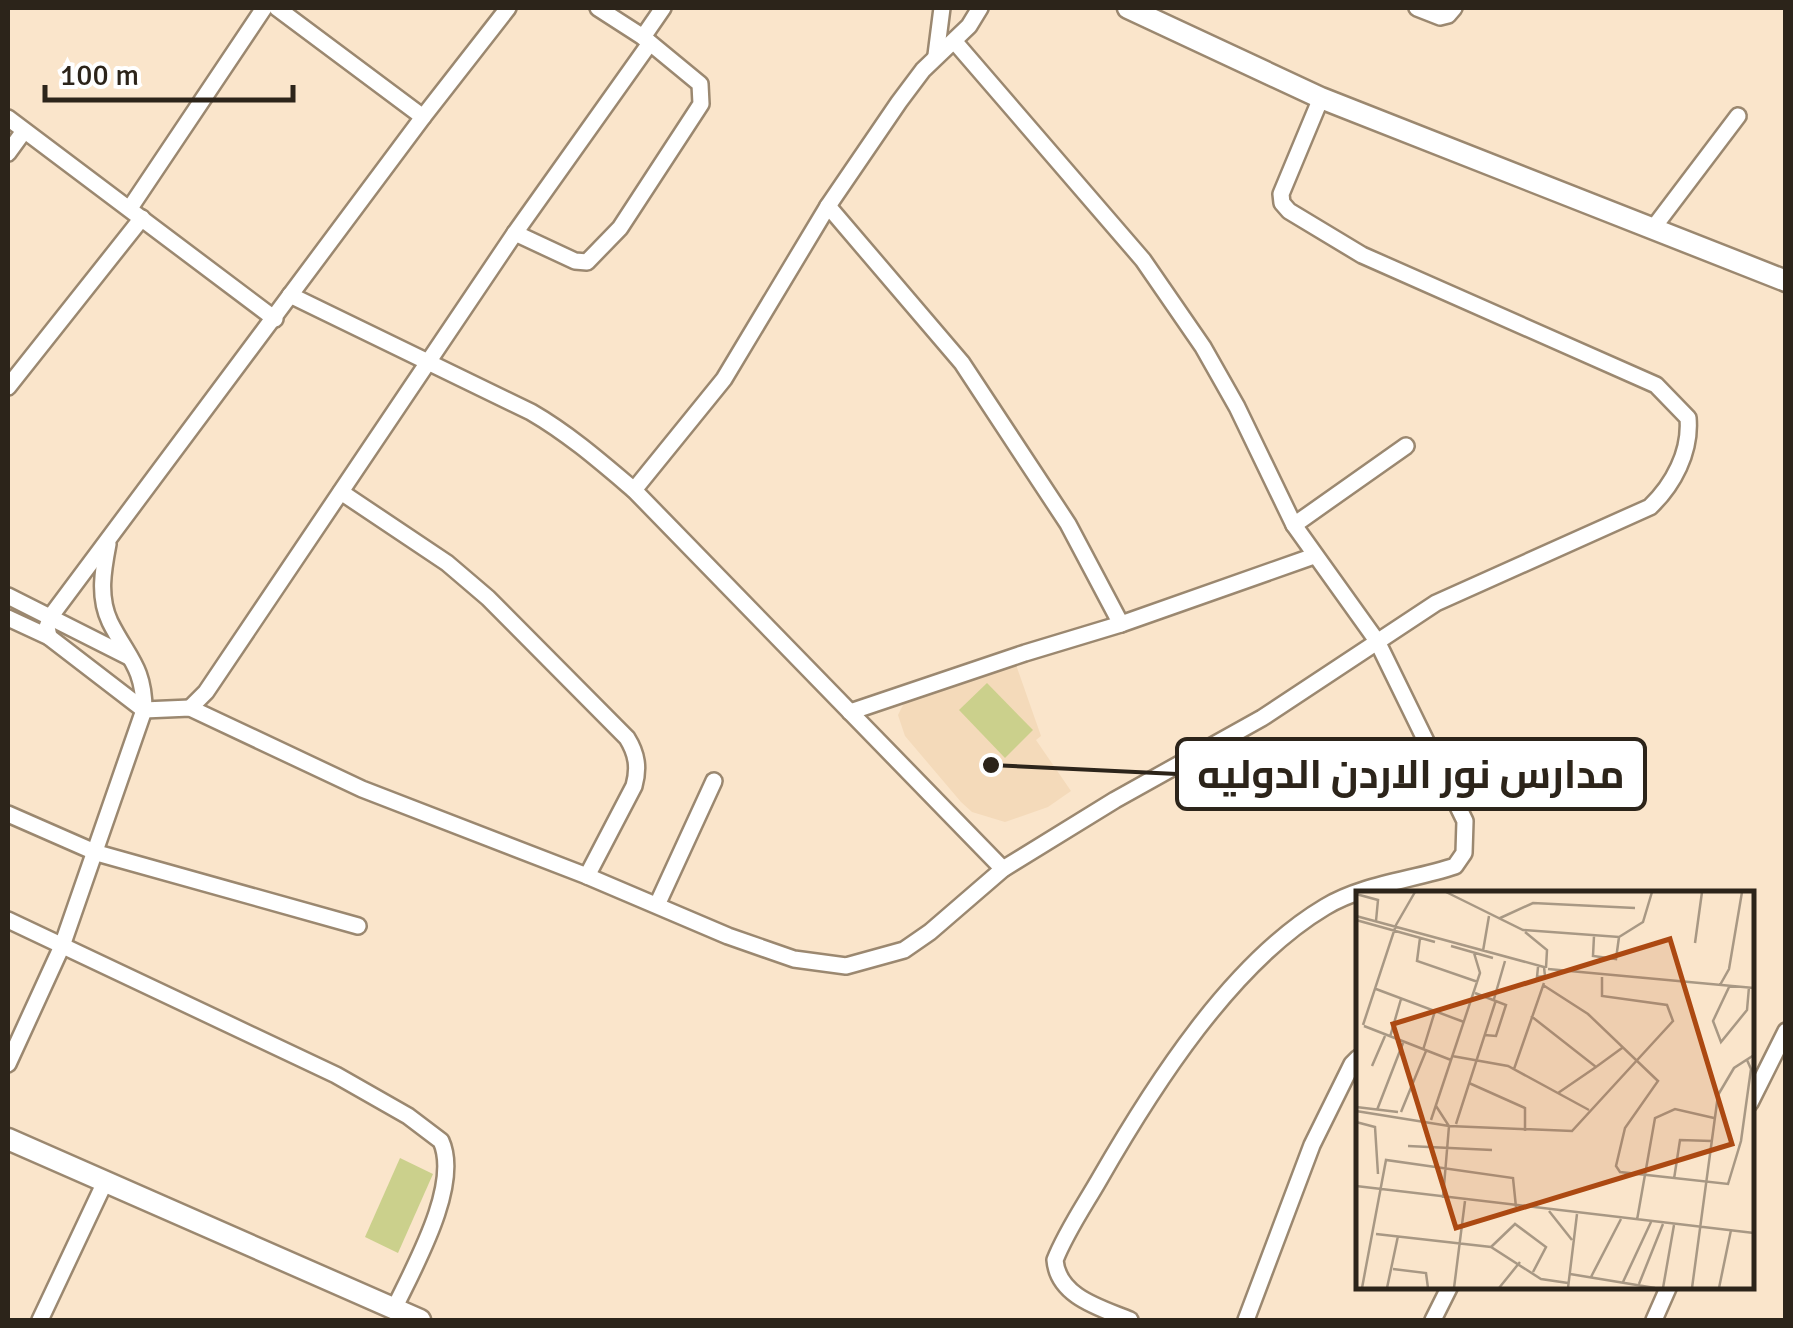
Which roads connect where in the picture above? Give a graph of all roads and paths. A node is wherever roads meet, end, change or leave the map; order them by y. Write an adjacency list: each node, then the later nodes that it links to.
1 (264, 8): 21 (street)
2 (277, 8): 16 (street)
3 (508, 8): 16 (street)
4 (598, 8): 11 (street)
5 (663, 8): 11 (street)
6 (942, 8): 13 (street)
7 (980, 8): 12 (street)
8 (1128, 8): 14 (street)
9 (1417, 8): 10 (street)
10 (1454, 8)
11 (646, 40): 23 (street); 23 (street)
12 (955, 42): 13 (street); 32 (street)
13 (936, 55): 20 (street)
14 (1321, 98): 22 (street); 40 (street)
15 (1738, 116): 22 (street)
16 (422, 117): 25 (street)
17 (8, 118): 18 (street)
18 (24, 131): 19 (street); 21 (street)
19 (8, 152)
20 (828, 206): 30 (street); 38 (street)
21 (136, 213): 26 (street); 28 (street)
22 (1654, 227): 24 (street)
23 (515, 233): 27 (street)
24 (1786, 281)
25 (290, 295): 26 (street); 27 (street)
26 (275, 319): 33 (street)
27 (427, 363): 30 (street); 31 (street)
28 (8, 386)
29 (1406, 446): 32 (street)
30 (634, 490): 44 (street)
31 (341, 492): 42 (street); 49 (street)
32 (1294, 525): 34 (street)
33 (109, 539): 36 (street); 41 (street)
34 (1314, 556): 38 (street); 40 (street)
35 (8, 596): 36 (street)
36 (51, 616): 39 (street); 41 (street)
37 (8, 618): 39 (street)
38 (1121, 624): 44 (street)
39 (49, 637): 43 (street)
40 (1378, 641): 48 (street); 50 (street)
41 (132, 659): 43 (street)
42 (190, 708): 43 (street); 49 (street)
43 (144, 710): 47 (street)
44 (850, 712): 48 (street)
45 (714, 780): 52 (street)
46 (8, 814): 47 (street)
47 (97, 853): 54 (street); 55 (street)
48 (1003, 869): 52 (street)
49 (587, 876): 52 (street)
50 (1366, 891)
51 (1356, 894): 67 (street)
52 (657, 905)
53 (8, 920): 55 (street)
54 (358, 926)
55 (62, 946): 58 (street); 64 (street)
56 (1786, 1031): 59 (street)
57 (1356, 1060): 68 (street)
58 (8, 1064)
59 (1753, 1097)
60 (8, 1140): 61 (street)
61 (105, 1182): 64 (street); 65 (street)
62 (1449, 1288): 69 (street)
63 (1668, 1288): 70 (street)
64 (394, 1309): 66 (street)
65 (40, 1320)
66 (420, 1320)
67 (1130, 1320)
68 (1246, 1320)
69 (1433, 1320)
70 (1654, 1320)

